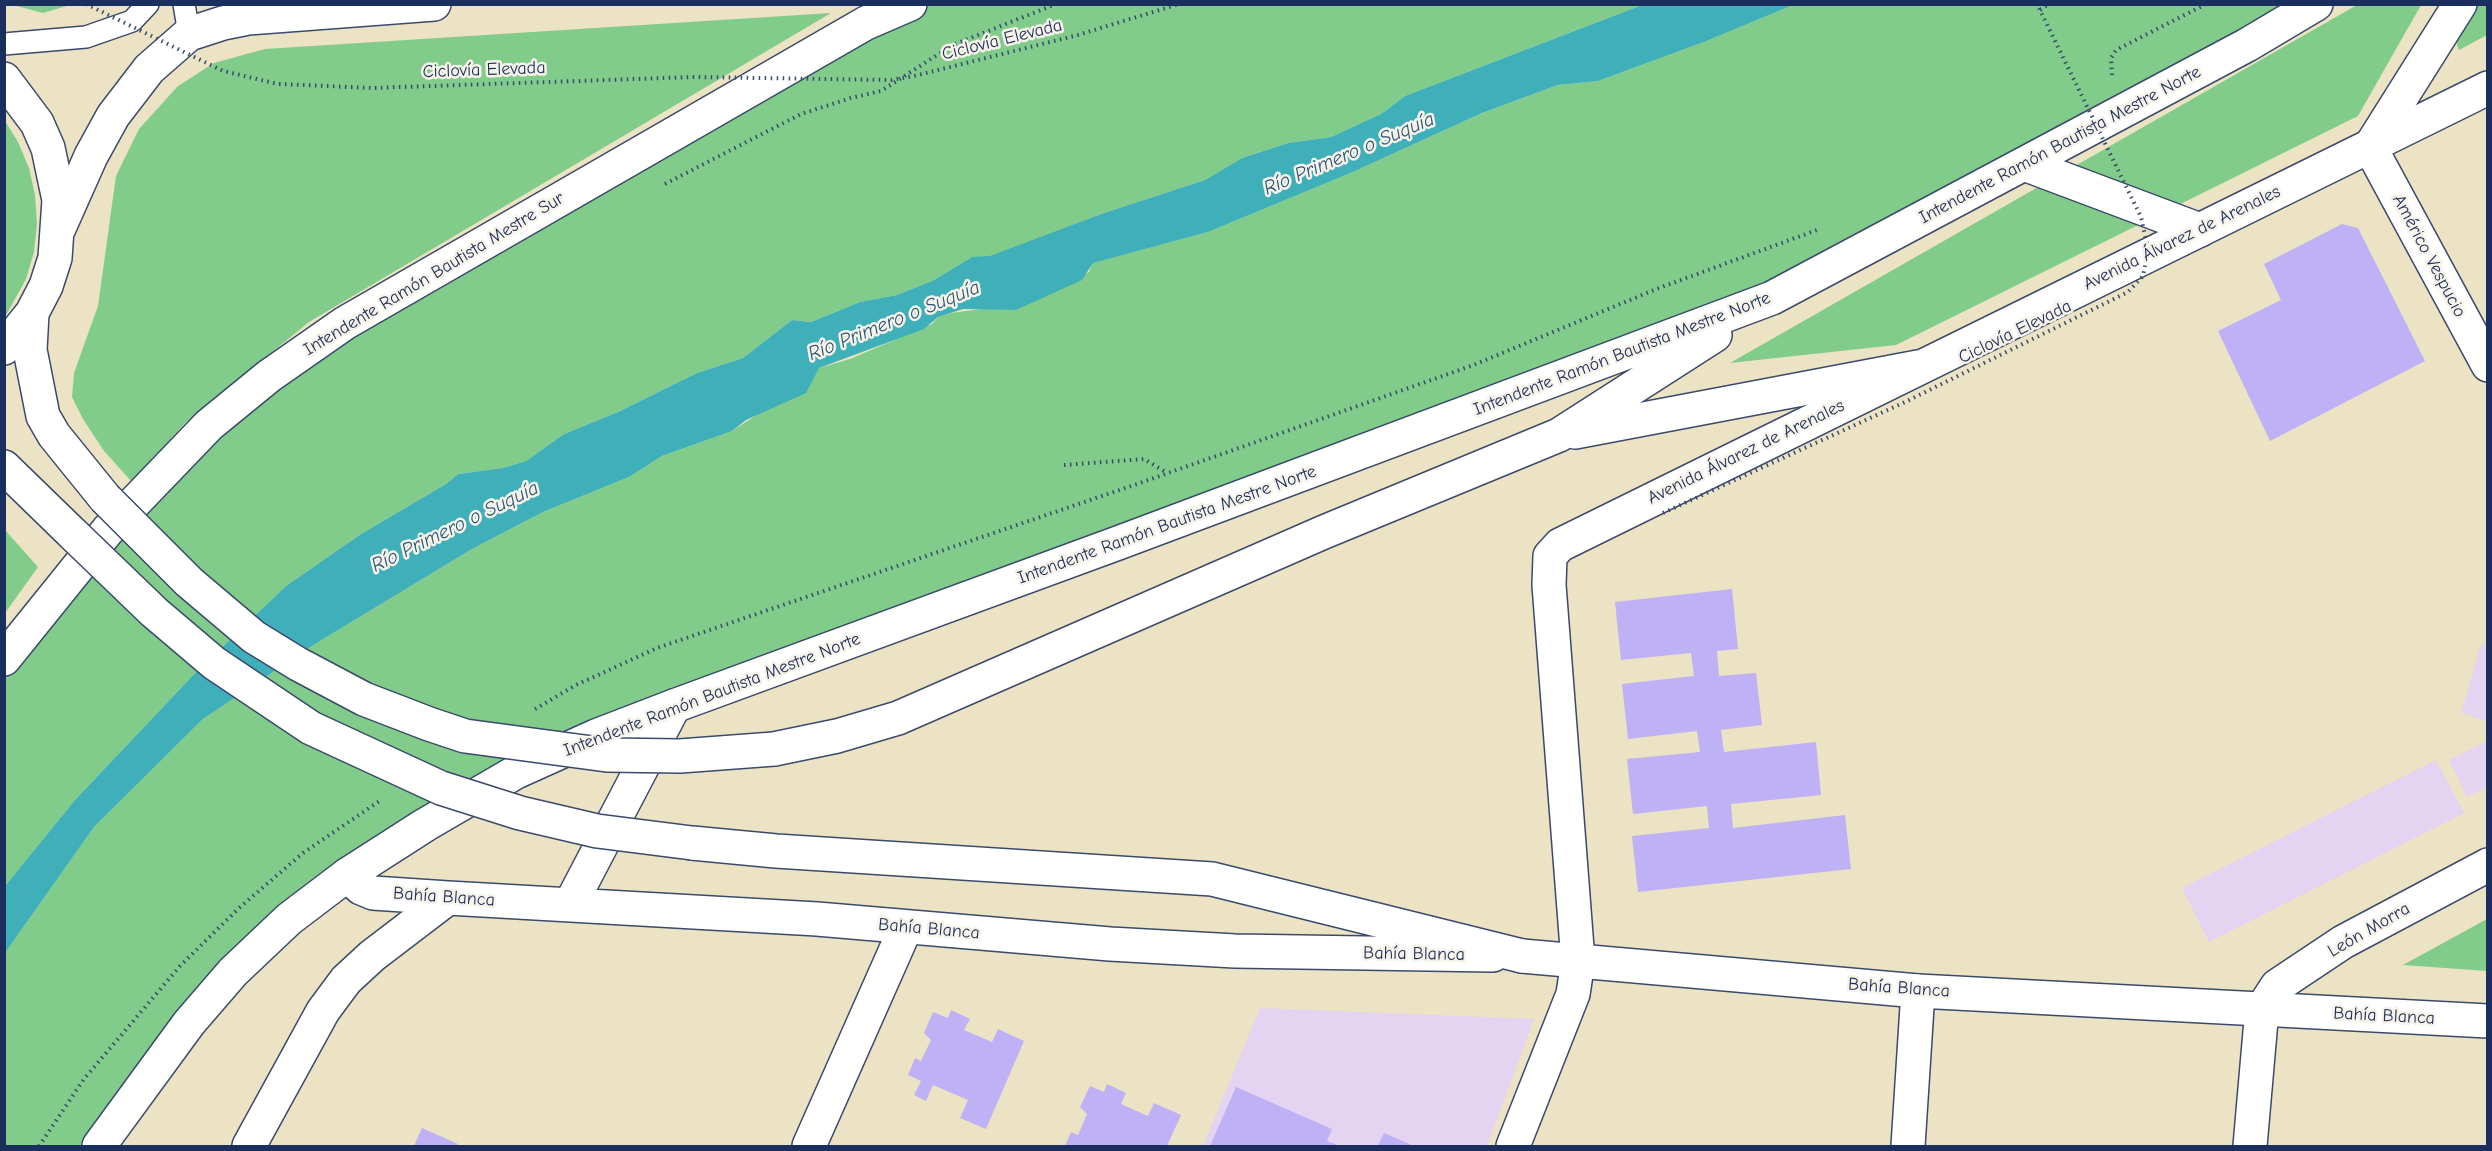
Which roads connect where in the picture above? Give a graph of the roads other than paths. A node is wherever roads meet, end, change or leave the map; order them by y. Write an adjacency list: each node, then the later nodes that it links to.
1 (148, 4): 8 (lane)
2 (223, 4): 7 (lane)
3 (434, 4): 7 (main road)
4 (910, 4): 22 (main road, Intendente Ramón Bautista Mestre Sur)
5 (2316, 4): 12 (main road, Intendente Ramón Bautista Mestre Norte)
6 (2460, 4): 11 (main road)
7 (187, 19): 13 (main road)
8 (4, 44)
9 (4, 79): 13 (main road)
10 (2487, 88): 11 (main road, Avenida Álvarez de Arenales)
11 (2370, 147): 14 (main road, Avenida Álvarez de Arenales); 18 (main road, Américo Vespucio)
12 (2024, 164): 14 (main road); 15 (main road, Intendente Ramón Bautista Mestre Norte)
13 (59, 228): 16 (main road)
14 (2200, 230): 19 (main road, Avenida Álvarez de Arenales)
15 (1772, 298): 20 (main road); 23 (main road, Intendente Ramón Bautista Mestre Norte)
16 (32, 313): 17 (main road); 20 (main road, bridge)
17 (4, 348)
18 (2487, 365)
19 (1918, 367): 20 (main road); 30 (main road, Avenida Álvarez de Arenales)
20 (1559, 435)
21 (4, 468): 29 (main road, bridge)
22 (4, 659)
23 (674, 706): 25 (main road, Intendente Ramón Bautista Mestre Norte); 27 (main road)
24 (2487, 865): 32 (main road, León Morra)
25 (347, 875): 26 (main road, Bahía Blanca); 34 (main road, Intendente Ramón Bautista Mestre Norte)
26 (448, 898): 27 (main road, Bahía Blanca); 35 (main road)
27 (570, 905): 28 (main road, Bahía Blanca)
28 (906, 927): 29 (main road, Bahía Blanca); 36 (main road)
29 (1522, 956): 30 (main road, Bahía Blanca)
30 (1578, 961): 31 (main road, Bahía Blanca); 37 (main road, Avenida Álvarez de Arenales)
31 (1918, 991): 32 (main road, Bahía Blanca); 38 (main road)
32 (2262, 1009): 33 (main road, Bahía Blanca); 39 (main road)
33 (2487, 1021)
34 (99, 1146)
35 (249, 1146)
36 (809, 1146)
37 (1513, 1146)
38 (1908, 1146)
39 (2250, 1146)

